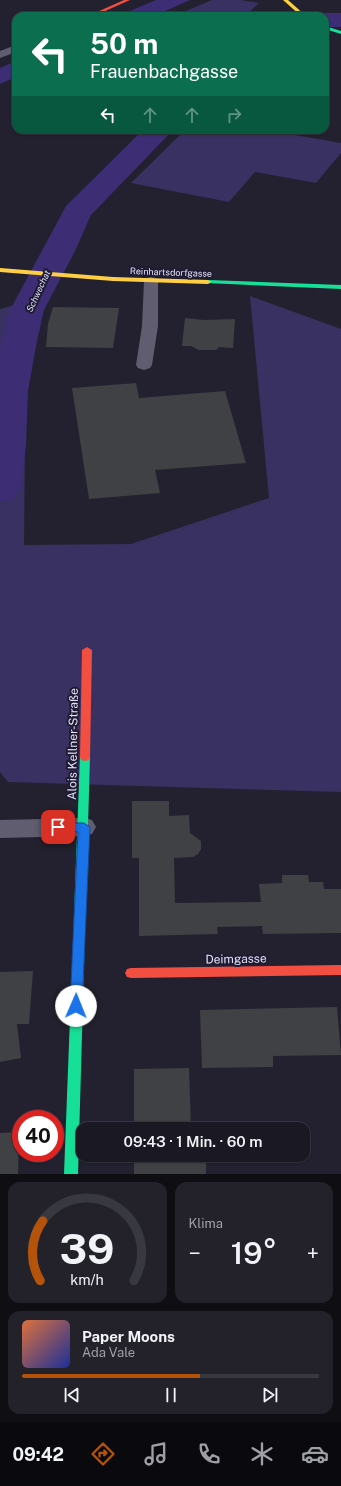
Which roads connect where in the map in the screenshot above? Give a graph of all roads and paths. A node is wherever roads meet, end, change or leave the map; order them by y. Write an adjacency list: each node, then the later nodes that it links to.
1 (128, 0): 3 (street)
2 (285, 0): 4 (street)
3 (100, 12)
4 (299, 12)
5 (329, 28): 6 (street)
6 (341, 33)
7 (12, 50): 8 (street)
8 (0, 55)
9 (0, 270): 10 (street, Reinhartsdorfgasse)
10 (150, 281): 11 (street, Reinhartsdorfgasse); 12 (street)
11 (341, 287)
12 (144, 365)
13 (87, 650): 14 (street, Alois Kellner-Straße)
14 (84, 827): 15 (street); 18 (street, Alois Kellner-Straße)
15 (0, 829)
16 (341, 970): 17 (street, Deimgasse)
17 (131, 973)
18 (71, 1174)

